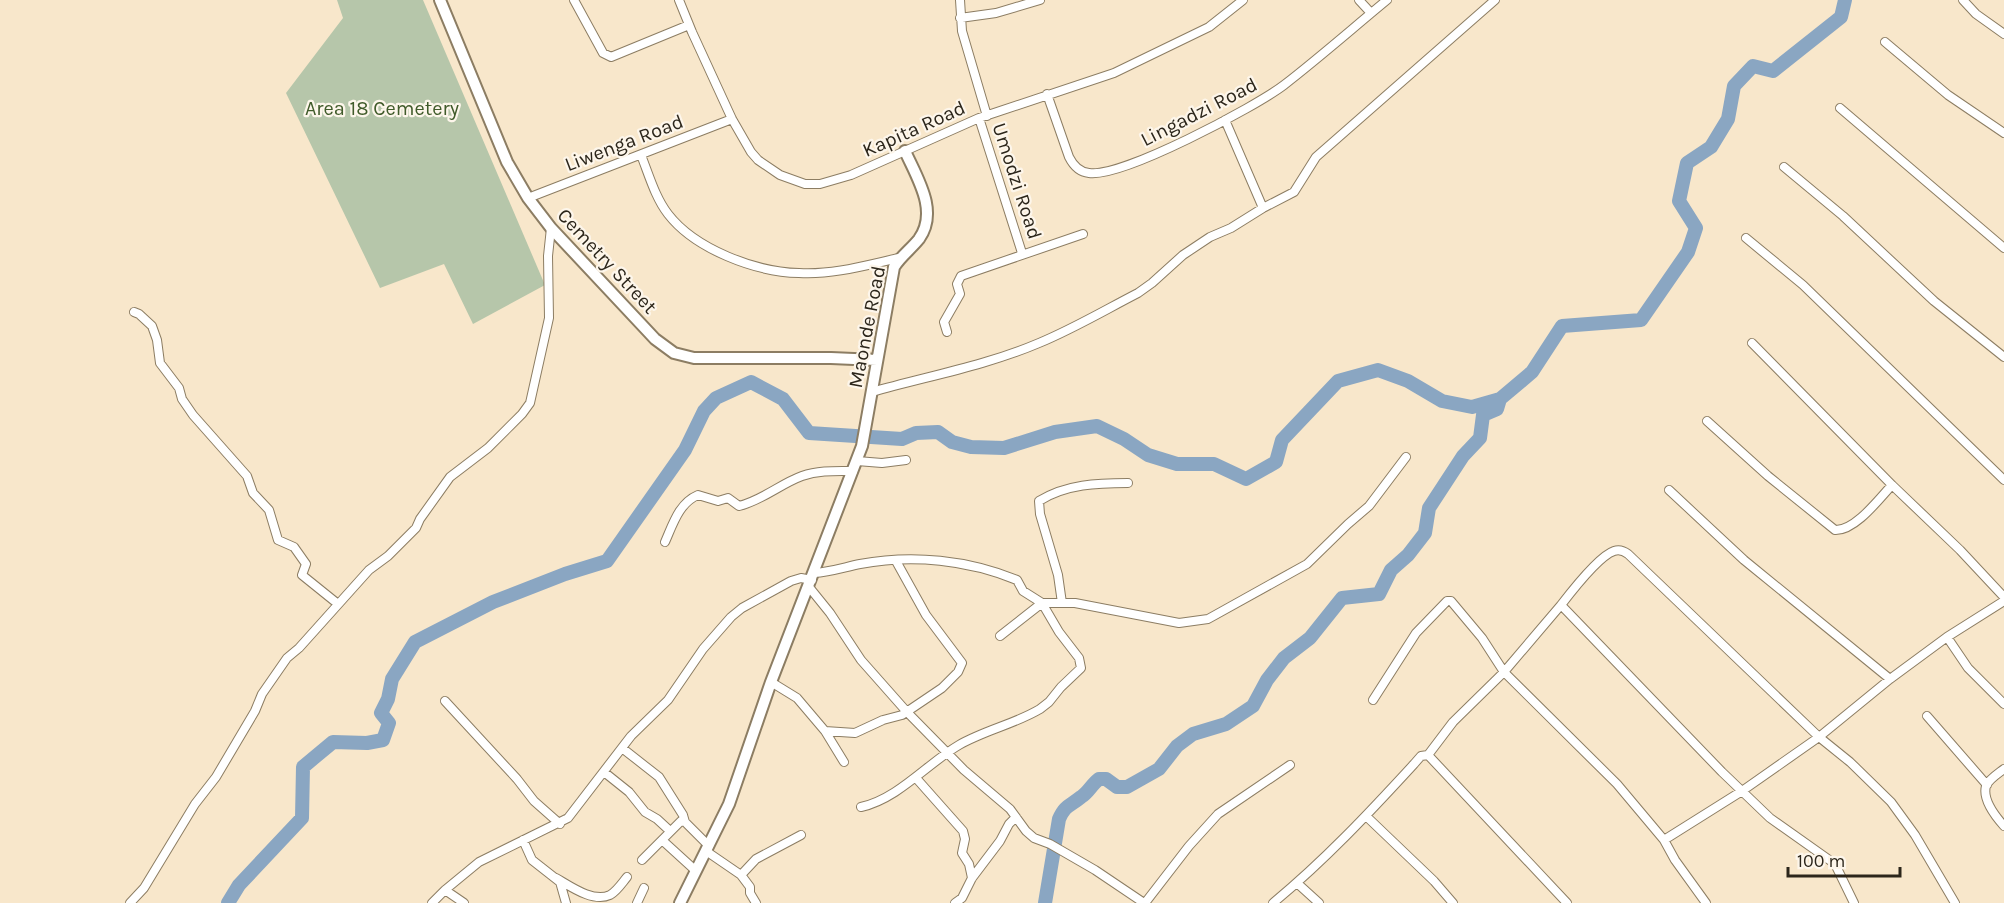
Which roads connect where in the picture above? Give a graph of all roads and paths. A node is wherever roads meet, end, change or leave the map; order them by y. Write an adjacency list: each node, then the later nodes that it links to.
1 (440, 0): 25 (street, Cemetry Street)
2 (574, 0): 13 (street)
3 (679, 0): 13 (street, Kapita Road)
4 (960, 0): 12 (street, Umodzi Road)
5 (1040, 0): 12 (street)
6 (1243, 0): 16 (street, Kapita Road)
7 (1359, 0): 11 (street)
8 (1387, 0): 11 (street, Lingadzi Road)
9 (1495, 0): 26 (street)
10 (1963, 0): 14 (street)
11 (1371, 13): 20 (street, Lingadzi Road)
12 (960, 18): 18 (street, Umodzi Road)
13 (689, 25): 19 (street, Kapita Road)
14 (2004, 34)
15 (1885, 42): 21 (street)
16 (1047, 94): 18 (street, Kapita Road); 20 (street, Lingadzi Road)
17 (1839, 108): 30 (street)
18 (983, 117): 22 (street, Kapita Road); 31 (street, Umodzi Road)
19 (732, 118): 22 (street, Kapita Road); 23 (street, Liwenga Road)
20 (1225, 120): 26 (street)
21 (2004, 133)
22 (905, 151): 32 (street, Maonde Road)
23 (641, 155): 25 (street, Liwenga Road); 32 (street)
24 (1784, 166): 36 (street)
25 (528, 198): 27 (street, Cemetry Street)
26 (1263, 208): 38 (street)
27 (551, 228): 37 (street, Cemetry Street); 53 (street)
28 (1083, 234): 31 (street)
29 (1746, 238): 43 (street)
30 (2004, 248)
31 (1022, 254): 34 (street)
32 (899, 258): 37 (street, Maonde Road)
33 (134, 312): 53 (street)
34 (947, 332)
35 (1752, 343): 45 (street)
36 (2004, 357)
37 (877, 360): 38 (street, Maonde Road)
38 (872, 392): 42 (street, Maonde Road)
39 (1707, 421): 45 (street)
40 (1406, 457): 52 (street)
41 (906, 460): 42 (street)
42 (855, 466): 47 (street); 49 (street, Maonde Road)
43 (2004, 480)
44 (1128, 483): 52 (street)
45 (1892, 485): 50 (street)
46 (1669, 490): 58 (street)
47 (665, 542)
48 (896, 561): 49 (street); 51 (street); 63 (street)
49 (812, 580): 59 (street, Maonde Road); 63 (street); 67 (street)
50 (2004, 599): 56 (street)
51 (1042, 603): 52 (street); 55 (street); 68 (street)
52 (1062, 603)
53 (338, 604): 98 (street)
54 (1561, 605): 57 (street); 66 (street); 76 (street)
55 (1000, 636)
56 (1947, 637): 58 (street); 62 (street)
57 (1504, 672): 60 (street); 69 (street); 87 (street)
58 (1890, 679): 66 (street)
59 (771, 682): 65 (street); 88 (street, Maonde Road)
60 (1373, 700)
61 (445, 701): 81 (street)
62 (2004, 704)
63 (907, 712): 65 (street); 68 (street)
64 (1927, 716): 75 (street)
65 (825, 731): 70 (street)
66 (1819, 737): 76 (street); 114 (street)
67 (621, 748): 73 (street); 80 (street)
68 (946, 753): 74 (street); 79 (street)
69 (1428, 755): 78 (street); 111 (street)
70 (844, 762)
71 (1290, 765): 107 (street)
72 (2004, 768): 75 (street)
73 (604, 772): 81 (street); 83 (street)
74 (916, 778): 77 (street); 94 (street)
75 (1987, 785): 82 (street)
76 (1742, 791): 87 (street); 113 (street)
77 (861, 807)
78 (1366, 816): 95 (street); 110 (street)
79 (1016, 817): 94 (street); 107 (street)
80 (685, 822): 83 (street); 88 (street)
81 (560, 824): 85 (street)
82 (2004, 826)
83 (670, 831): 86 (street)
84 (801, 835): 91 (street)
85 (523, 840): 93 (street); 97 (street)
86 (662, 840): 89 (street); 90 (street)
87 (1664, 840): 112 (street)
88 (707, 849): 90 (street, Maonde Road); 91 (street)
89 (642, 860)
90 (696, 871): 103 (street, Maonde Road)
91 (741, 875): 104 (street)
92 (627, 877): 93 (street)
93 (556, 878): 101 (street)
94 (972, 878): 106 (street)
95 (1297, 883): 108 (street); 109 (street)
96 (644, 888): 102 (street)
97 (445, 890): 99 (street); 100 (street)
98 (130, 903)
99 (432, 903)
100 (464, 903)
101 (566, 903)
102 (637, 903)
103 (680, 903)
104 (757, 903): 105 (street)
105 (764, 903)
106 (955, 903)
107 (1144, 903)
108 (1273, 903)
109 (1319, 903)
110 (1453, 903)
111 (1568, 903)
112 (1706, 903)
113 (1854, 903)
114 (1955, 903)

